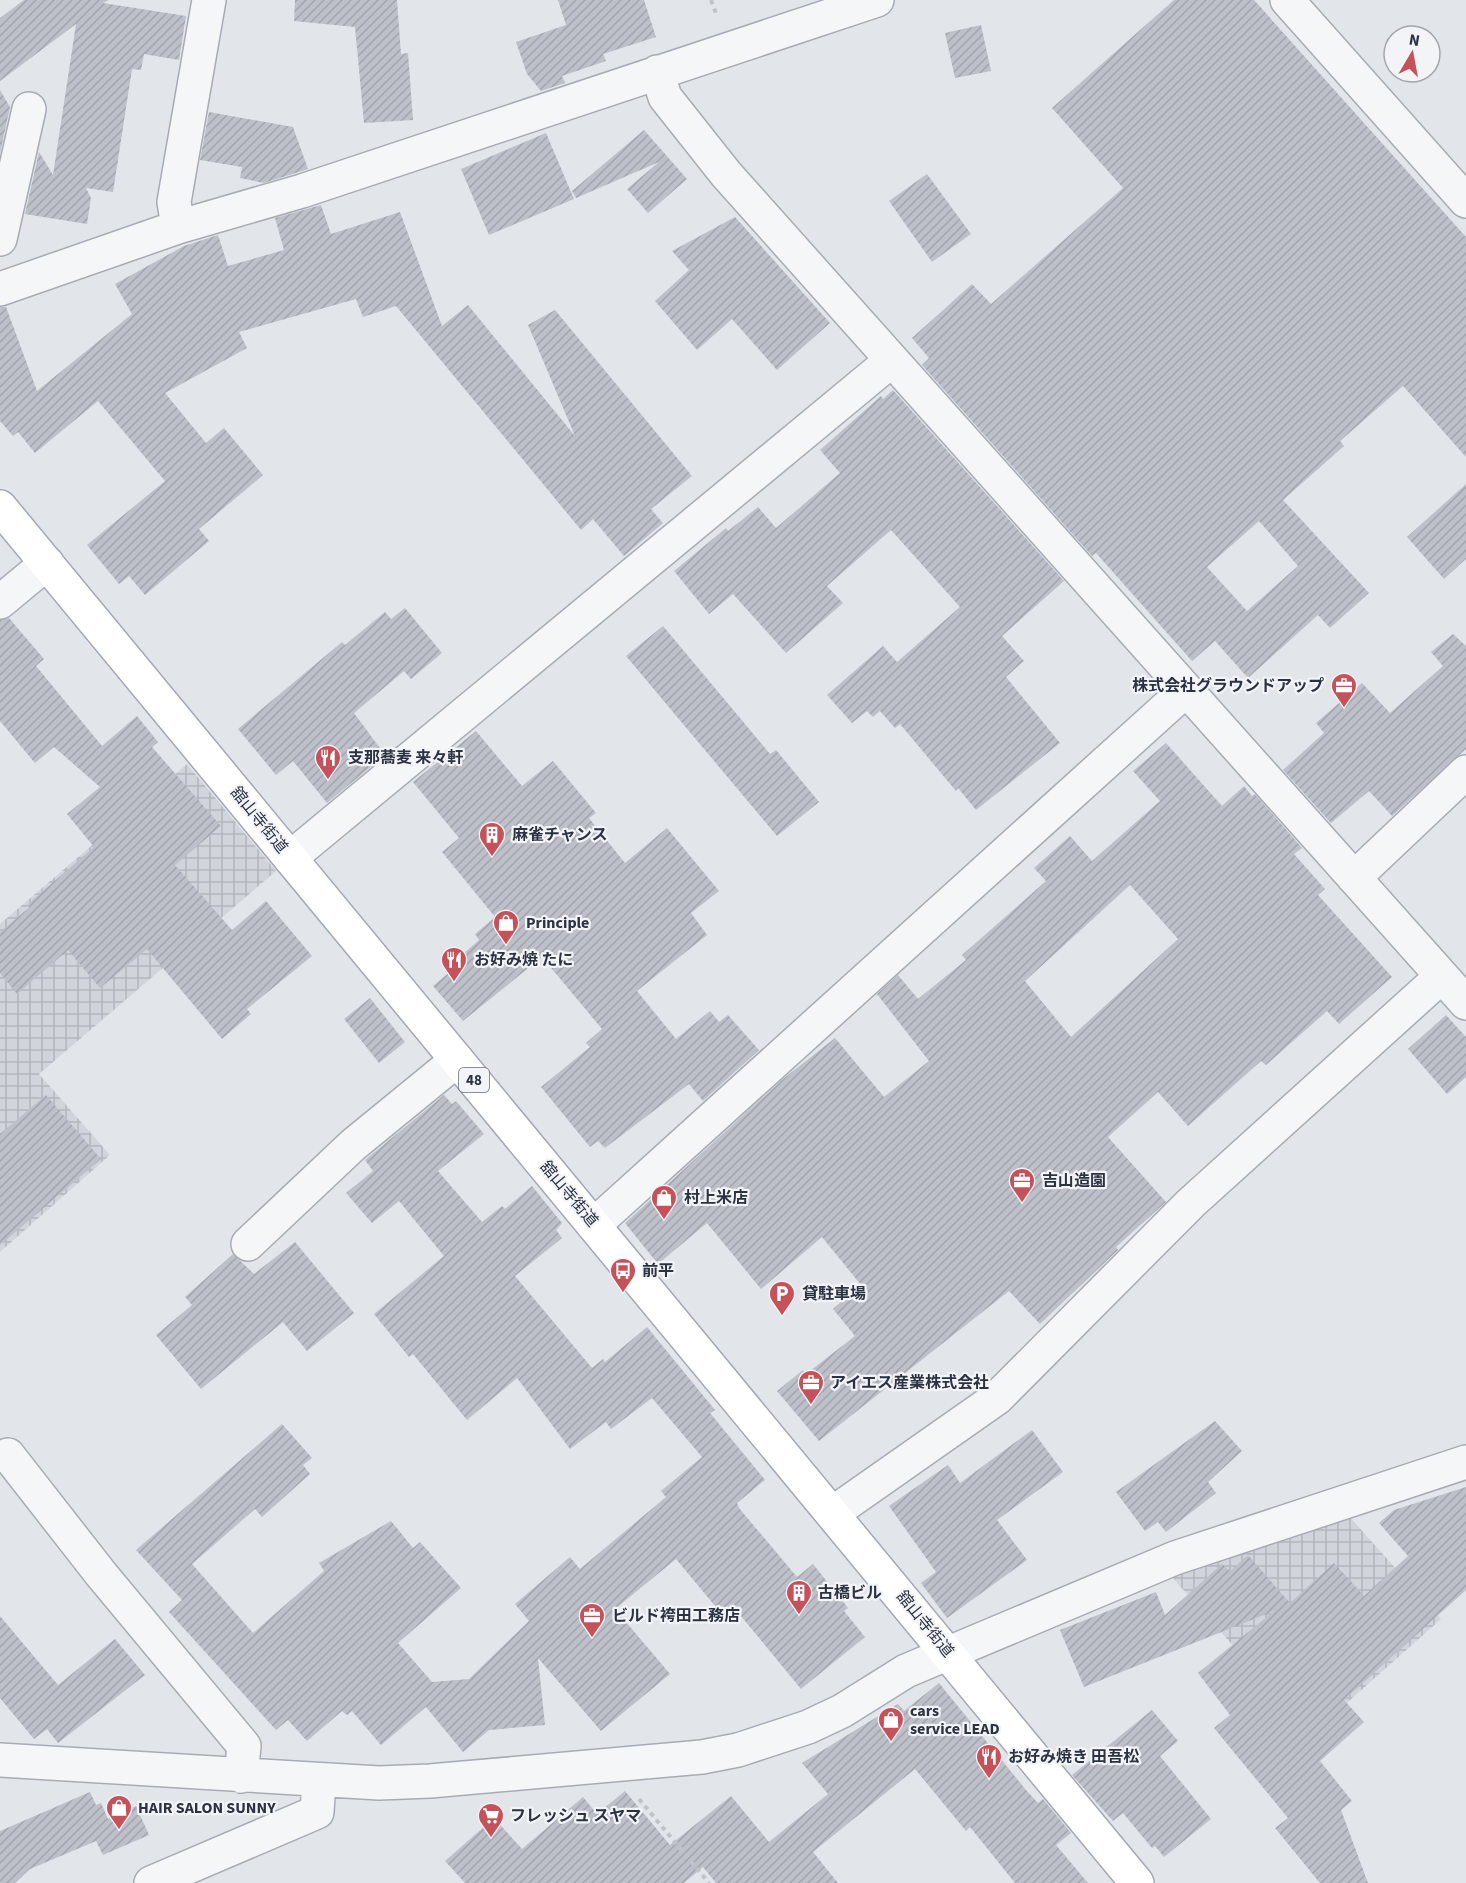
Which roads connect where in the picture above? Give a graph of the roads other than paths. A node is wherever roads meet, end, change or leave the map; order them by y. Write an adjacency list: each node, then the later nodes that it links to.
1 (209, 0): 7 (street)
2 (877, 0): 4 (street)
3 (1287, 0): 6 (street)
4 (657, 72): 7 (street); 10 (street)
5 (29, 109): 8 (street)
6 (1466, 201)
7 (178, 227): 9 (street)
8 (0, 239)
9 (2, 283)
10 (892, 360): 14 (street); 16 (street)
11 (0, 507): 12 (main road, 舘山寺街道 / 48)
12 (47, 563): 13 (street); 16 (main road, 舘山寺街道 / 48)
13 (0, 602)
14 (1186, 690): 17 (street); 21 (street)
15 (1466, 772): 17 (street)
16 (290, 858): 20 (main road, 舘山寺街道 / 48)
17 (1354, 878): 18 (street)
18 (1442, 976): 19 (street); 25 (street)
19 (1466, 1003)
20 (457, 1060): 21 (main road, 舘山寺街道 / 48); 22 (street)
21 (594, 1225): 25 (main road, 舘山寺街道 / 48)
22 (248, 1244)
23 (8, 1455): 28 (street)
24 (1466, 1462): 26 (street)
25 (833, 1514): 26 (main road, 舘山寺街道 / 48)
26 (947, 1653): 29 (street); 30 (main road, 舘山寺街道 / 48)
27 (0, 1760): 28 (street)
28 (242, 1776): 29 (street)
29 (319, 1781): 31 (street)
30 (1135, 1882)
31 (151, 1883)

